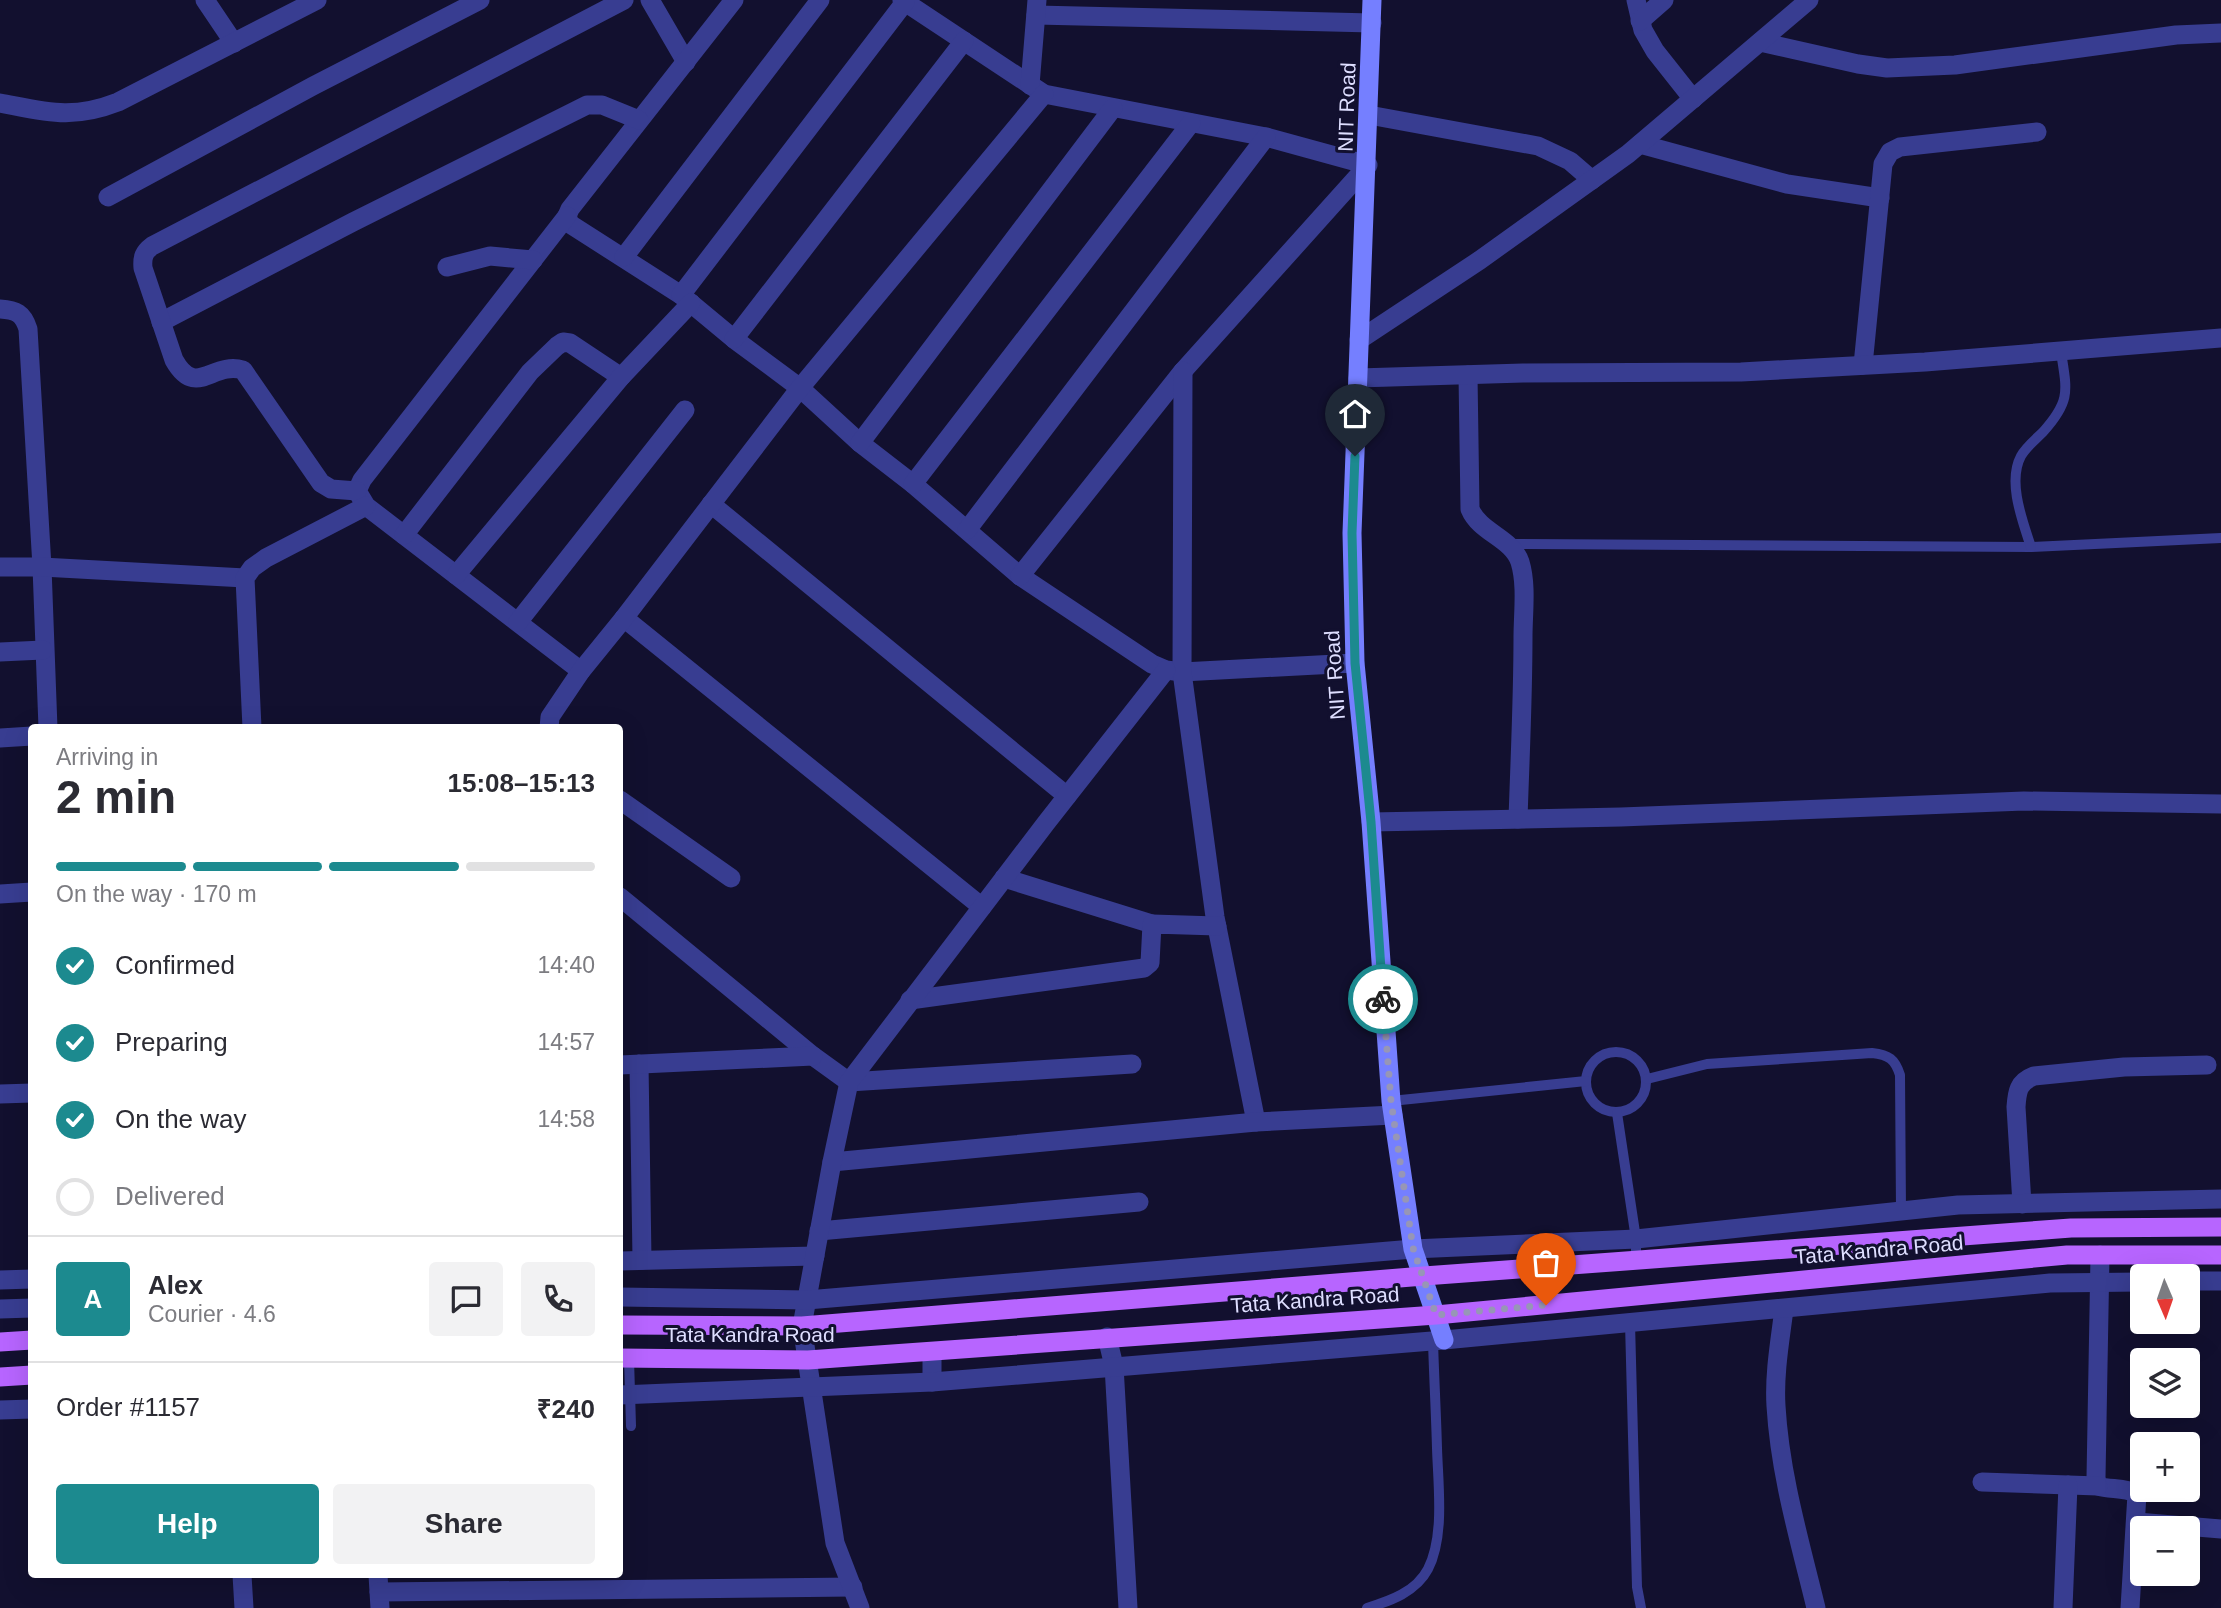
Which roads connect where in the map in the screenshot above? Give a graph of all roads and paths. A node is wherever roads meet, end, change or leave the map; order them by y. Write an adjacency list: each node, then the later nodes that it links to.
1 (205, 0): 19 (street)
2 (317, 0): 19 (street)
3 (480, 0): 33 (street)
4 (624, 0): 41 (street)
5 (650, 0): 20 (street)
6 (734, 0): 20 (street)
7 (820, 0): 36 (street)
8 (1372, 0): 15 (main road, NIT Road)
9 (1636, 0): 14 (street)
10 (1664, 0): 14 (street)
11 (1809, 0): 18 (street)
12 (904, 1): 17 (street); 39 (street)
13 (1037, 7): 15 (street); 21 (street)
14 (1640, 21): 22 (street)
15 (1372, 23): 25 (main road, NIT Road)
16 (2221, 33): 18 (street)
17 (964, 41): 21 (street); 43 (street)
18 (1760, 42): 22 (street)
19 (234, 43): 23 (street)
20 (685, 62): 26 (street)
21 (1037, 90): 24 (street); 51 (street)
22 (1693, 99): 30 (street)
23 (0, 103)
24 (1113, 108): 27 (street); 53 (street)
25 (1370, 115): 31 (main road, NIT Road); 32 (street)
26 (639, 120): 35 (street); 41 (street)
27 (1191, 123): 29 (street); 54 (street)
28 (2037, 132): 34 (street)
29 (1266, 137): 31 (street); 57 (street)
30 (1640, 144): 32 (street); 34 (street)
31 (1368, 165): 44 (main road, NIT Road); 47 (street)
32 (1592, 180): 44 (street)
33 (108, 197)
34 (1880, 198): 46 (street)
35 (567, 216): 36 (street); 37 (street)
36 (624, 257): 39 (street)
37 (533, 260): 38 (street); 55 (street)
38 (447, 267)
39 (686, 299): 43 (street); 49 (street)
40 (0, 309): 63 (street)
41 (161, 322): 55 (street)
42 (2221, 338): 45 (street)
43 (734, 339): 51 (street)
44 (1359, 340): 50 (main road, NIT Road)
45 (2061, 352): 46 (street); 61 (lane)
46 (1863, 365): 48 (street)
47 (1183, 371): 65 (street); 73 (street)
48 (1468, 375): 50 (street); 60 (street)
49 (621, 377): 58 (street); 64 (street)
50 (1358, 378): 71 (main road, NIT Road)
51 (800, 388): 53 (street); 56 (street)
52 (685, 410): 68 (street)
53 (860, 443): 54 (street)
54 (913, 484): 57 (street)
55 (362, 499): 58 (street); 66 (street)
56 (711, 504): 67 (street); 79 (street)
57 (967, 530): 65 (street)
58 (404, 535): 64 (street)
59 (2221, 538): 61 (lane)
60 (1505, 544): 61 (lane); 82 (street)
61 (2031, 547)
62 (0, 567): 63 (street)
63 (42, 567): 66 (street); 69 (street)
64 (456, 575): 68 (street)
65 (1020, 576): 73 (street)
66 (245, 578): 75 (street)
67 (624, 618): 72 (street); 89 (street)
68 (518, 622): 72 (street)
69 (43, 650): 70 (street); 74 (street)
70 (0, 652)
71 (1355, 663): 73 (street); 83 (main road, NIT Road)
72 (581, 671): 76 (street)
73 (1174, 671): 79 (street); 91 (street)
74 (47, 724)
75 (252, 724)
76 (549, 724)
77 (28, 736): 78 (street)
78 (0, 738)
79 (1067, 796): 85 (street)
80 (623, 802): 84 (street)
81 (2221, 804): 82 (street)
82 (1518, 819): 83 (street)
83 (1371, 822): 102 (main road, NIT Road)
84 (731, 878)
85 (1004, 878): 89 (street); 90 (street)
86 (28, 892): 87 (street)
87 (0, 894)
88 (623, 899): 93 (street)
89 (982, 907): 92 (street)
90 (1152, 924): 91 (street); 92 (street)
91 (1217, 926): 104 (street)
92 (911, 1000): 99 (street)
93 (813, 1056): 95 (street); 99 (street)
94 (1132, 1064): 99 (street)
95 (629, 1065): 117 (street)
96 (2207, 1065): 108 (street)
97 (1647, 1079): 98 (lane); 103 (lane); 109 (lane)
98 (1586, 1081): 102 (lane); 103 (lane)
99 (849, 1082): 105 (street)
100 (28, 1093): 101 (street)
101 (0, 1094)
102 (1392, 1108): 104 (street); 113 (main road, NIT Road)
103 (1617, 1113): 112 (lane)
104 (1256, 1122): 105 (street)
105 (832, 1162): 111 (street)
106 (2221, 1199): 108 (street)
107 (1139, 1202): 111 (street)
108 (2022, 1204): 109 (street)
109 (1901, 1211): 112 (street)
110 (2221, 1227): 119 (main road, Tata Kandra Road)
111 (819, 1231): 116 (street)
112 (1636, 1239): 113 (street); 119 (lane)
113 (1413, 1248): 120 (main road, NIT Road); 128 (street)
114 (2100, 1255): 115 (main road, Tata Kandra Road); 125 (street); 132 (main road, Tata Kandra Road)
115 (2221, 1255)
116 (815, 1256): 117 (street); 128 (street)
117 (642, 1260): 118 (street)
118 (623, 1261)
119 (1636, 1261): 120 (main road, Tata Kandra Road)
120 (1424, 1276): 132 (main road, NIT Road); 135 (main road, Tata Kandra Road)
121 (28, 1279): 122 (street)
122 (0, 1280)
123 (2200, 1281): 124 (street)
124 (2221, 1281)
125 (2101, 1282): 126 (street); 131 (street); 154 (street)
126 (2130, 1282)
127 (623, 1297): 128 (street)
128 (807, 1300): 135 (street)
129 (28, 1308): 130 (street)
130 (0, 1309)
131 (1784, 1309): 133 (street); 167 (street)
132 (1436, 1315): 136 (main road, Tata Kandra Road); 138 (main road, NIT Road)
133 (1630, 1323): 138 (street); 166 (lane)
134 (623, 1325): 135 (main road, Tata Kandra Road)
135 (802, 1326): 142 (street)
136 (1107, 1337): 140 (main road, Tata Kandra Road); 143 (street)
137 (28, 1340): 139 (main road)
138 (1438, 1340): 143 (street); 165 (lane)
139 (0, 1342)
140 (932, 1352): 142 (main road, Tata Kandra Road); 146 (street)
141 (624, 1359): 142 (main road, Tata Kandra Road); 148 (lane)
142 (808, 1360): 147 (street)
143 (1114, 1366): 146 (street); 164 (street)
144 (28, 1375): 145 (main road)
145 (0, 1377)
146 (932, 1382): 147 (street)
147 (810, 1387): 148 (street); 160 (street)
148 (625, 1395): 151 (lane)
149 (28, 1409): 150 (street)
150 (0, 1410)
151 (631, 1426)
152 (1982, 1482): 153 (street)
153 (2068, 1485): 154 (street); 168 (street)
154 (2098, 1486): 155 (street)
155 (2137, 1516)
156 (2200, 1527): 157 (street)
157 (2221, 1529)
158 (242, 1578): 162 (street)
159 (2132, 1586): 169 (street)
160 (853, 1587): 161 (street); 163 (street)
161 (379, 1592)
162 (243, 1608)
163 (860, 1608)
164 (1128, 1608)
165 (1367, 1608)
166 (1641, 1608)
167 (1816, 1608)
168 (2063, 1608)
169 (2130, 1608)

